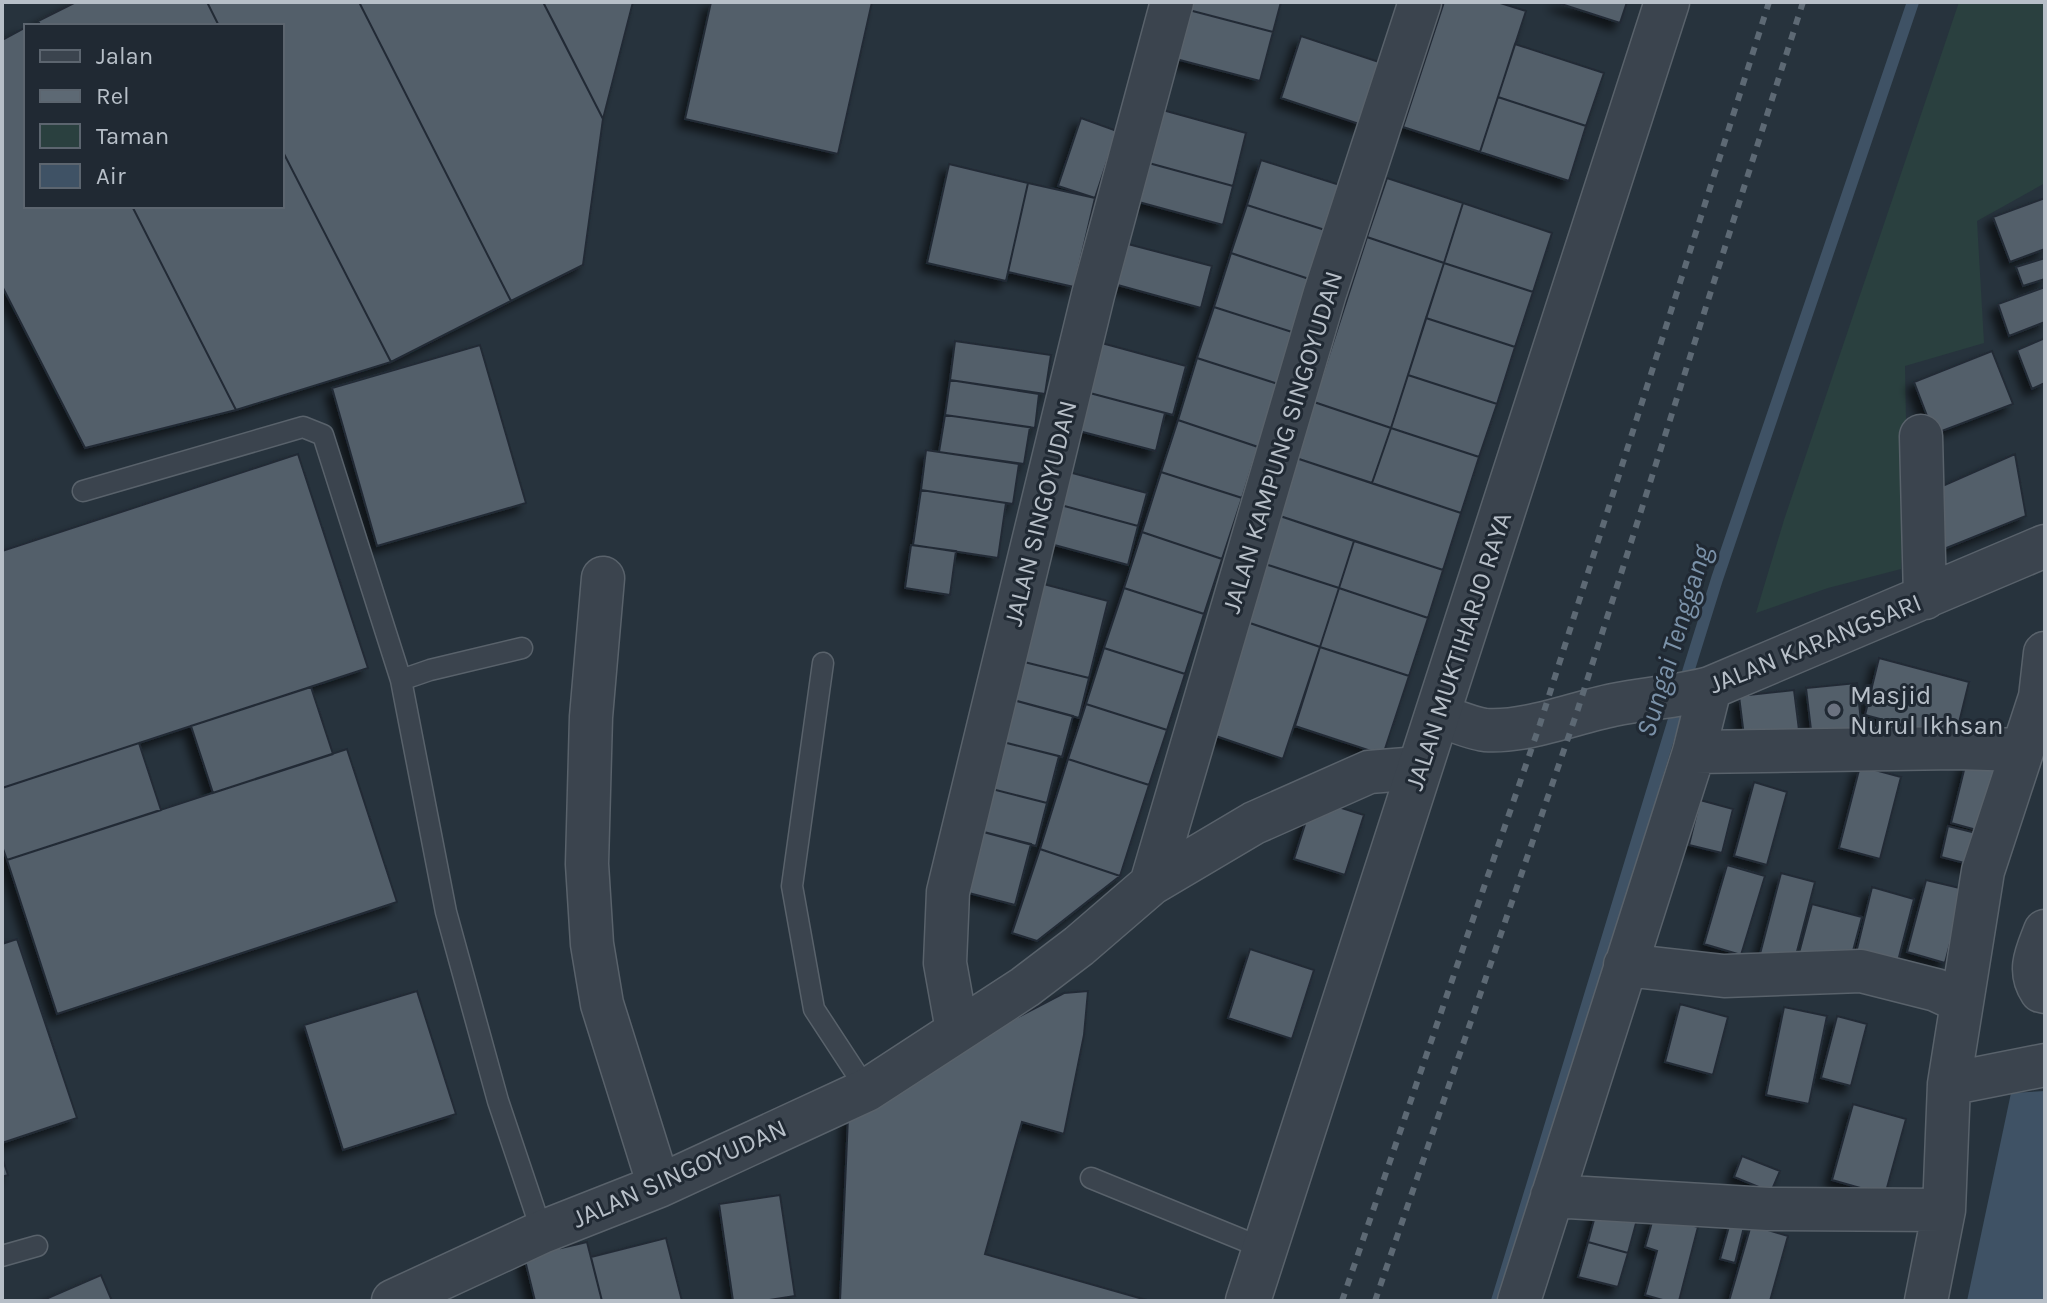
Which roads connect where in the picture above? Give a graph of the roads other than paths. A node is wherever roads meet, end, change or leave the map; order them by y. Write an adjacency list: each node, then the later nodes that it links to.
1 (1172, 2): 23 (street, JALAN SINGOYUDAN)
2 (1420, 2): 18 (street, JALAN KAMPUNG SINGOYUDAN)
3 (1667, 2): 14 (street, JALAN MUKTIHARJO RAYA)
4 (1921, 436): 8 (street)
5 (83, 491): 12 (lane)
6 (2045, 546): 8 (street, JALAN KARANGSARI)
7 (603, 578): 28 (street)
8 (1925, 598): 13 (street, JALAN KARANGSARI)
9 (522, 648): 12 (lane)
10 (2045, 653): 15 (street)
11 (823, 663): 26 (lane)
12 (401, 680): 31 (lane)
13 (1706, 689): 14 (street, JALAN KARANGSARI); 16 (street)
14 (1438, 715): 17 (street, JALAN MUKTIHARJO RAYA)
15 (2022, 750): 16 (street); 22 (street)
16 (1694, 752): 20 (street)
17 (1419, 768): 18 (street, JALAN SINGOYUDAN); 33 (street, JALAN MUKTIHARJO RAYA)
18 (1151, 884): 23 (street, JALAN SINGOYUDAN)
19 (2045, 931): 21 (street)
20 (1625, 965): 22 (street); 29 (street)
21 (2045, 992)
22 (1962, 1002): 25 (street)
23 (957, 1030): 26 (street, JALAN SINGOYUDAN)
24 (2028, 1069): 25 (street)
25 (1949, 1084): 30 (street)
26 (867, 1090): 28 (street, JALAN SINGOYUDAN)
27 (1091, 1178): 33 (lane)
28 (659, 1186): 31 (street, JALAN SINGOYUDAN)
29 (1552, 1196): 30 (street); 37 (street)
30 (1944, 1210): 38 (street)
31 (542, 1232): 35 (street, JALAN SINGOYUDAN)
32 (37, 1246): 34 (lane)
33 (1265, 1249): 36 (street, JALAN MUKTIHARJO RAYA)
34 (2, 1256)
35 (393, 1301)
36 (1248, 1301)
37 (1519, 1301)
38 (1926, 1301)

